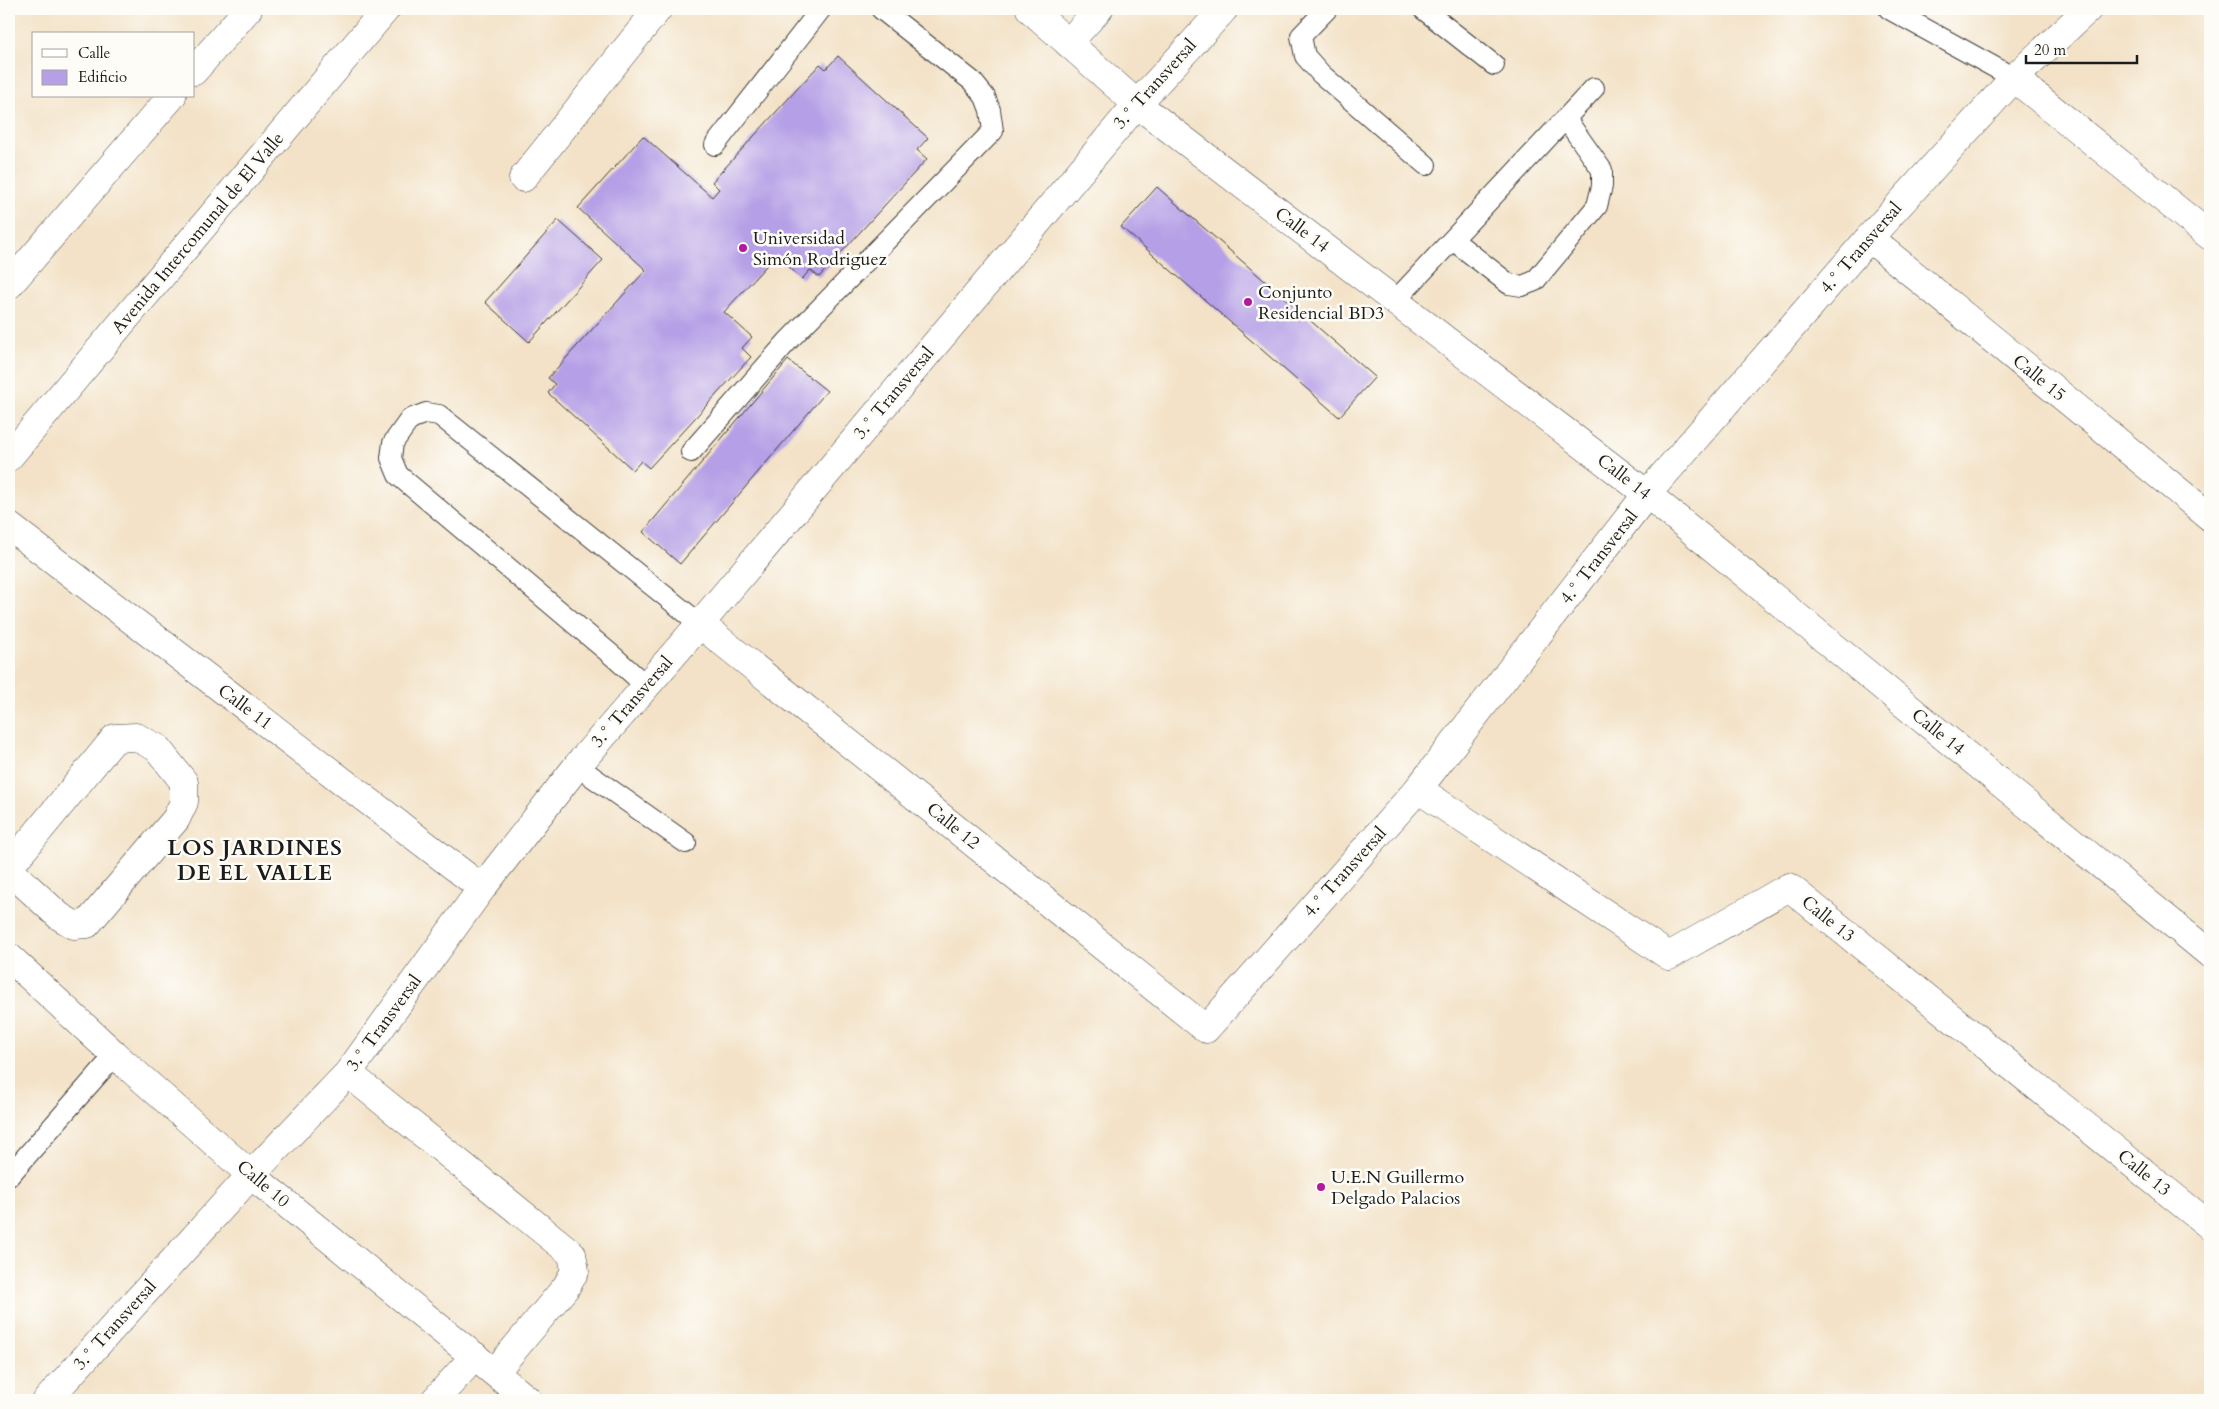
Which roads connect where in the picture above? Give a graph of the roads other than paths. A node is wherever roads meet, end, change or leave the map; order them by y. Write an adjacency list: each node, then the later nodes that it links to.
1 (248, 9): 15 (street)
2 (386, 9): 30 (street, Avenida Intercomunal de El Valle)
3 (658, 9): 23 (street)
4 (821, 9): 21 (lane)
5 (880, 9): 29 (lane)
6 (1030, 9): 13 (street, Calle 14)
7 (1099, 9): 13 (street)
8 (1224, 9): 19 (street, 3.° Transversal)
9 (1327, 9): 22 (lane)
10 (1422, 9): 14 (lane)
11 (1889, 9): 16 (lane)
12 (2088, 9): 16 (street, 4.° Transversal)
13 (1068, 43): 19 (street, Calle 14)
14 (1494, 65)
15 (195, 70)
16 (2014, 78): 24 (street); 25 (street, 4.° Transversal)
17 (1594, 88): 20 (lane)
18 (170, 98): 27 (street)
19 (1137, 104): 28 (street, Calle 14); 34 (street, 3.° Transversal)
20 (1566, 120): 26 (lane); 26 (lane)
21 (715, 145)
22 (1426, 165)
23 (523, 178)
24 (2210, 236)
25 (1869, 238): 31 (street, 4.° Transversal); 32 (street, Calle 15)
26 (1453, 240): 28 (lane)
27 (9, 285)
28 (1395, 301): 31 (street, Calle 14)
29 (691, 452)
30 (9, 457)
31 (1647, 494): 37 (street, 4.° Transversal); 41 (street, Calle 14)
32 (2210, 518)
33 (9, 526): 40 (street, Calle 11)
34 (700, 624): 35 (street, 3.° Transversal); 35 (lane); 43 (street, Calle 12)
35 (645, 685): 36 (street, 3.° Transversal)
36 (577, 766): 38 (lane); 40 (street, 3.° Transversal)
37 (1418, 789): 43 (street, 4.° Transversal); 48 (street, Calle 13)
38 (686, 843)
39 (9, 869): 39 (street)
40 (482, 888): 45 (street, 3.° Transversal)
41 (2210, 954)
42 (9, 957): 44 (street, Calle 10)
43 (1206, 1029)
44 (115, 1055): 46 (street, Calle 10); 47 (lane)
45 (348, 1073): 46 (street, 3.° Transversal); 49 (street)
46 (251, 1175): 49 (street, Calle 10); 50 (street, 3.° Transversal)
47 (9, 1176)
48 (2210, 1226)
49 (485, 1364): 51 (street); 52 (street, Calle 10)
50 (47, 1400)
51 (435, 1400)
52 (528, 1400)

